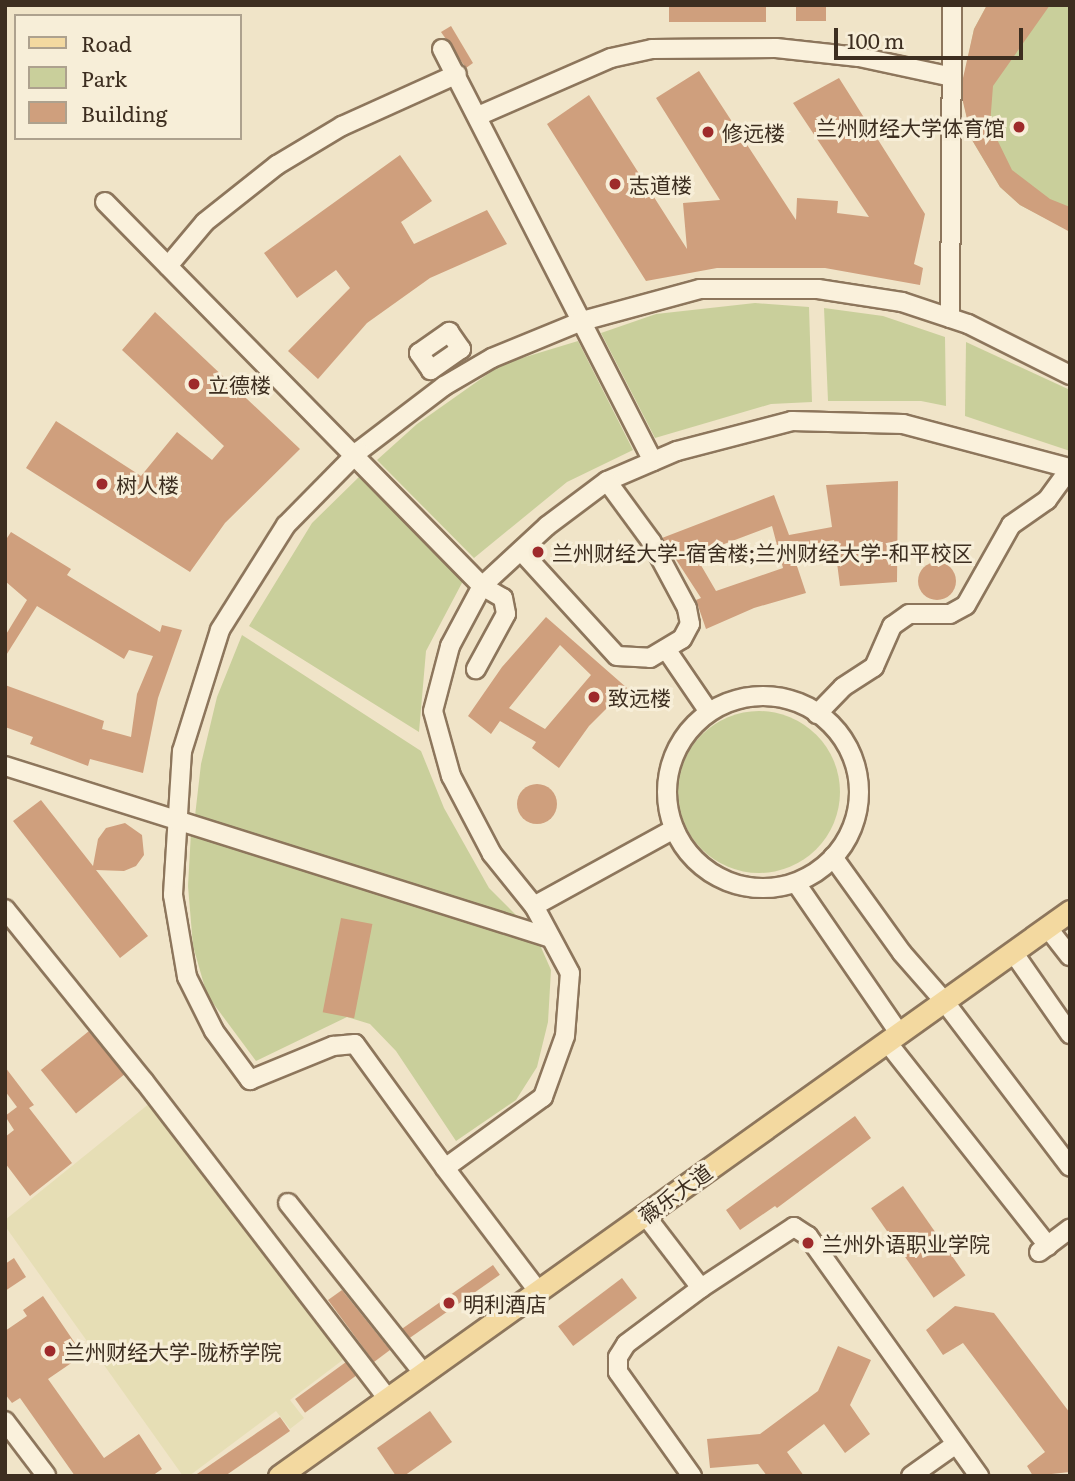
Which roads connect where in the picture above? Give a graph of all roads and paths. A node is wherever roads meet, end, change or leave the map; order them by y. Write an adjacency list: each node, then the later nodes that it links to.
1 (952, 5): 4 (street)
2 (442, 49): 3 (street)
3 (457, 74): 5 (street); 7 (street)
4 (951, 77): 5 (street); 8 (street)
5 (478, 116): 9 (street)
6 (105, 202): 7 (street)
7 (168, 266): 13 (street)
8 (950, 318): 9 (street); 11 (street)
9 (582, 321): 12 (street); 14 (street)
10 (429, 336): 12 (street)
11 (1070, 375)
12 (457, 377): 13 (street)
13 (355, 455): 18 (street); 24 (street)
14 (653, 461): 15 (street); 16 (street)
15 (1070, 468): 22 (street)
16 (607, 481): 17 (street); 19 (street)
17 (521, 551): 18 (street); 19 (street)
18 (482, 586): 20 (street); 28 (street)
19 (666, 649): 21 (street)
20 (476, 669)
21 (709, 712): 22 (street); 25 (street)
22 (817, 714): 26 (street)
23 (5, 766): 24 (street)
24 (178, 822): 32 (street); 39 (street)
25 (674, 829): 27 (street); 28 (street)
26 (833, 858): 27 (street); 35 (street)
27 (796, 883): 37 (street)
28 (534, 906): 32 (street)
29 (5, 909): 46 (street)
30 (1070, 911): 31 (main road, 薇乐大道)
31 (1047, 927): 33 (main road, 薇乐大道); 34 (street)
32 (551, 938): 39 (street)
33 (1013, 952): 35 (main road, 薇乐大道); 36 (street)
34 (1070, 956)
35 (944, 1001): 37 (main road, 薇乐大道); 38 (street)
36 (1070, 1034)
37 (893, 1037): 41 (main road, 薇乐大道); 42 (street)
38 (1070, 1167)
39 (444, 1168): 44 (street)
40 (288, 1203): 45 (street)
41 (645, 1215): 43 (street); 44 (main road, 薇乐大道)
42 (1070, 1228)
43 (701, 1289): 48 (street); 51 (street)
44 (538, 1291): 45 (main road, 薇乐大道)
45 (423, 1373): 46 (main road, 薇乐大道)
46 (388, 1399): 50 (main road, 薇乐大道)
47 (5, 1421): 49 (street)
48 (956, 1444): 52 (street); 53 (street)
49 (46, 1475)
50 (279, 1476)
51 (692, 1476)
52 (911, 1476)
53 (979, 1476)

